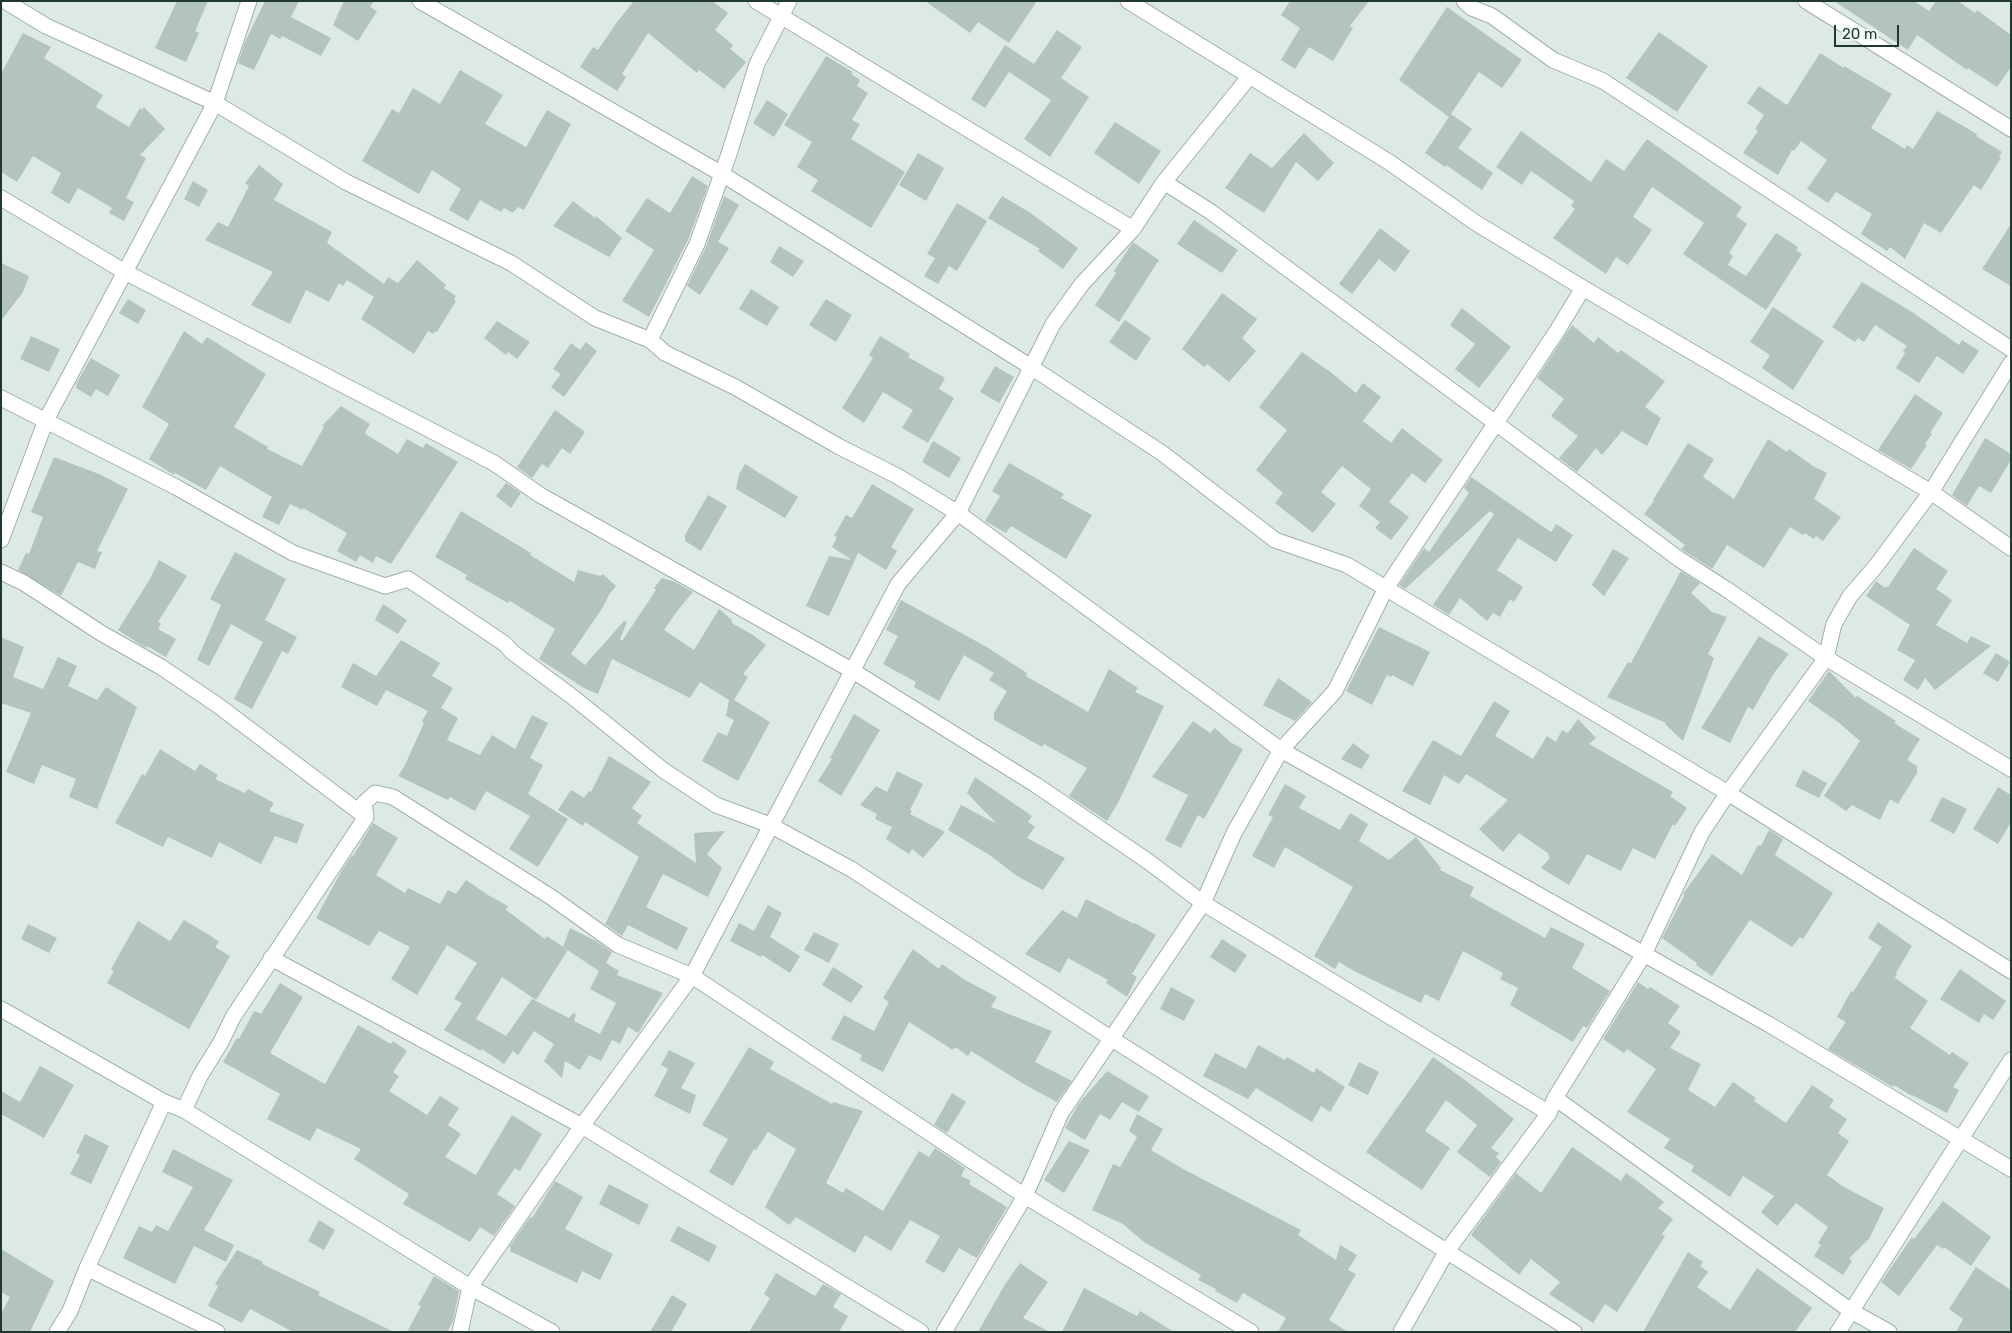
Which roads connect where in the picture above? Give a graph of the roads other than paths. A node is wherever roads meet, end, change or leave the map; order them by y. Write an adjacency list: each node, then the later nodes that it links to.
1 (5, 1): 11 (street)
2 (249, 1): 11 (street)
3 (420, 1): 13 (street)
4 (756, 1): 9 (street)
5 (789, 1): 9 (street)
6 (1128, 1): 10 (street)
7 (1464, 1): 20 (street)
8 (1806, 1): 12 (street)
9 (781, 16): 13 (street); 16 (street)
10 (1250, 76): 14 (street); 18 (street)
11 (215, 102): 17 (street); 19 (street)
12 (2011, 128)
13 (722, 174): 19 (street); 22 (street)
14 (1164, 182): 16 (street); 25 (street)
15 (1, 198): 17 (street)
16 (1133, 228): 22 (street)
17 (125, 272): 24 (street); 33 (street)
18 (1583, 288): 25 (street); 26 (street)
19 (650, 340): 27 (street)
20 (2011, 349)
21 (2011, 363): 26 (street)
22 (1031, 367): 27 (street); 31 (street)
23 (1, 398): 24 (street)
24 (46, 420): 28 (street); 38 (street)
25 (1495, 424): 31 (street); 32 (street)
26 (1931, 492): 29 (street); 32 (street)
27 (958, 513): 33 (street); 34 (street)
28 (1, 540)
29 (2011, 548)
30 (1, 572): 37 (street)
31 (1386, 588): 34 (street); 36 (street)
32 (1826, 658): 35 (street); 36 (street)
33 (853, 671): 38 (street); 39 (street)
34 (1281, 750): 39 (street); 40 (street)
35 (2011, 769)
36 (1728, 793): 40 (street); 42 (street)
37 (366, 817): 41 (street); 43 (street)
38 (770, 825): 43 (street); 45 (street)
39 (1203, 903): 45 (street); 50 (street)
40 (1644, 954): 47 (street); 52 (street)
41 (271, 958): 49 (street); 51 (street)
42 (2011, 971)
43 (692, 976): 51 (street); 54 (street)
44 (1, 1009): 48 (street)
45 (1112, 1038): 54 (street); 55 (street)
46 (2011, 1060): 52 (street)
47 (1555, 1098): 50 (street); 58 (street)
48 (164, 1102): 49 (street); 56 (street)
49 (184, 1110): 57 (street)
50 (1549, 1113): 55 (street)
51 (582, 1126): 57 (street); 63 (street)
52 (1960, 1138): 53 (street); 58 (street)
53 (2011, 1169)
54 (1025, 1196): 64 (street); 65 (street)
55 (1447, 1251): 66 (street); 67 (street)
56 (87, 1268): 59 (street); 60 (street)
57 (470, 1287): 61 (street); 62 (street)
58 (1851, 1311): 68 (street); 69 (street)
59 (57, 1332)
60 (217, 1332)
61 (460, 1332)
62 (552, 1332)
63 (921, 1332)
64 (944, 1332)
65 (1251, 1332)
66 (1401, 1332)
67 (1574, 1332)
68 (1838, 1332)
69 (1889, 1332)

